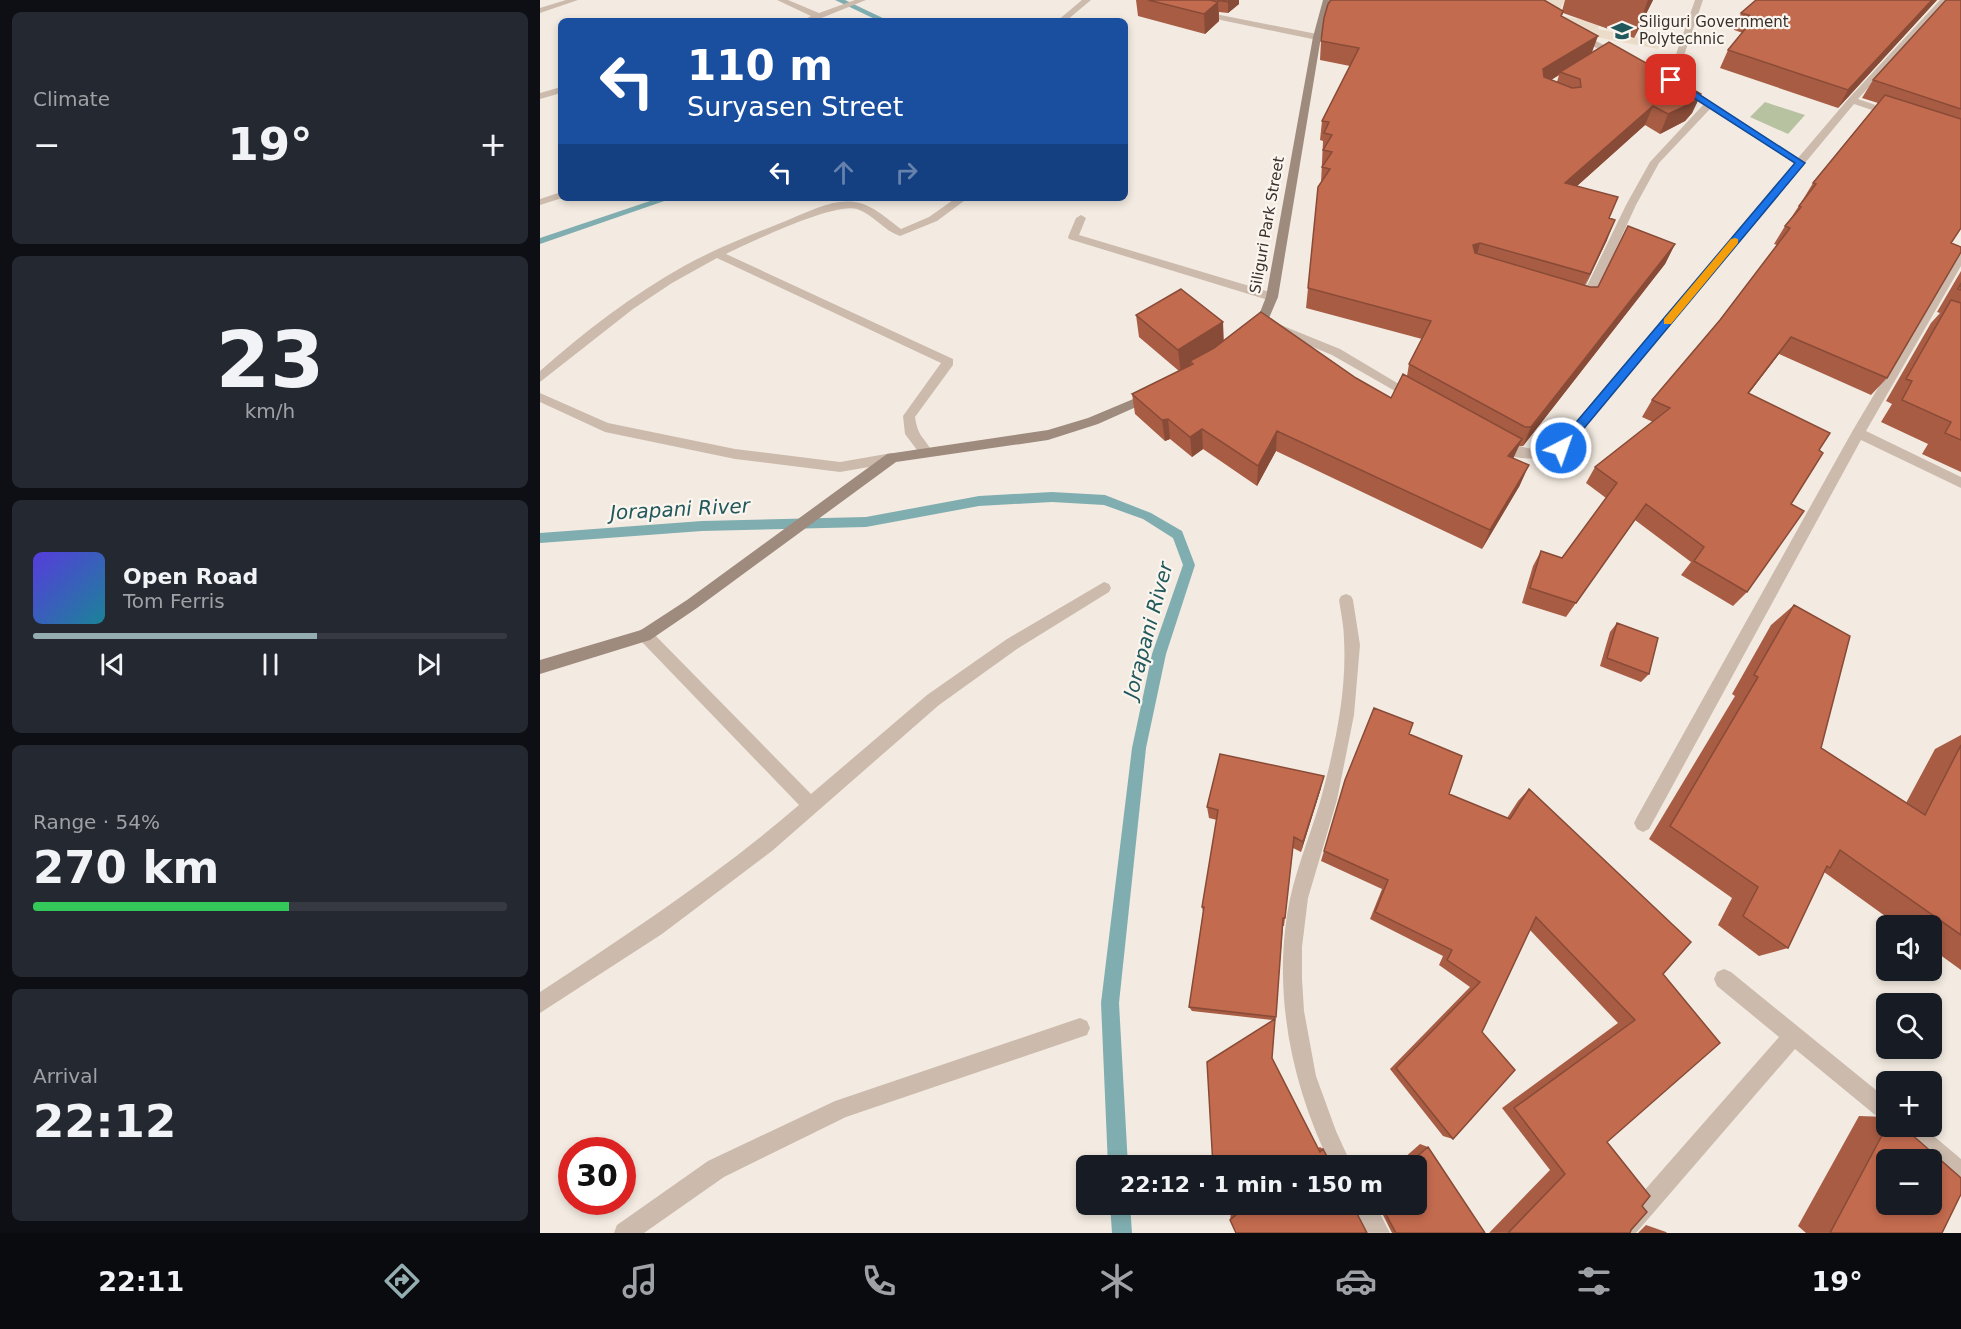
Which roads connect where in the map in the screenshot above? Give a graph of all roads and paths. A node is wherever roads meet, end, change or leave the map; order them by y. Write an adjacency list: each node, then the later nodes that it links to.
1 (574, 0): 8 (street)
2 (781, 0): 10 (street)
3 (862, 0): 10 (street)
4 (1087, 0): 12 (street)
5 (1327, 0): 14 (street, Siliguri Park Street)
6 (1699, 0): 19 (street)
7 (1944, 0): 22 (street)
8 (540, 11)
9 (1190, 11): 14 (street)
10 (821, 15): 11 (street)
11 (814, 18)
12 (1065, 18)
13 (1569, 31): 15 (street)
14 (1317, 38): 32 (street, Siliguri Park Street)
15 (1608, 51): 16 (street); 17 (street)
16 (1599, 57)
17 (1629, 60)
18 (1661, 75): 19 (street)
19 (1671, 80): 23 (street)
20 (558, 91): 21 (street)
21 (540, 96)
22 (1852, 100): 24 (street); 25 (street)
23 (1708, 104): 25 (street); 33 (street)
24 (1906, 118)
25 (1800, 163): 41 (street)
26 (558, 196): 28 (street)
27 (959, 201): 30 (street)
28 (540, 202)
29 (1081, 218): 32 (street)
30 (718, 254): 36 (street); 42 (street)
31 (1961, 257): 40 (street)
32 (1272, 297): 34 (street, Siliguri Park Street)
33 (1574, 297)
34 (1262, 322): 35 (street, Siliguri Park Street); 39 (street)
35 (1244, 340)
36 (540, 378)
37 (1162, 390): 42 (street)
38 (540, 398): 43 (street)
39 (1424, 402)
40 (1858, 433): 44 (street); 50 (street)
41 (1494, 441)
42 (925, 451): 43 (street)
43 (892, 458): 47 (street)
44 (1961, 483)
45 (1104, 588): 49 (street)
46 (1346, 600): 57 (street)
47 (645, 635): 48 (street); 49 (street)
48 (540, 667)
49 (811, 806): 52 (street)
50 (1642, 823)
51 (1724, 979): 54 (street)
52 (540, 1003)
53 (1080, 1028): 60 (street)
54 (1794, 1035): 55 (street); 62 (street)
55 (1876, 1103)
56 (1918, 1137): 58 (street)
57 (1336, 1155)
58 (1961, 1173)
59 (1369, 1215): 61 (street)
60 (625, 1233)
61 (1379, 1233)
62 (1622, 1233)

